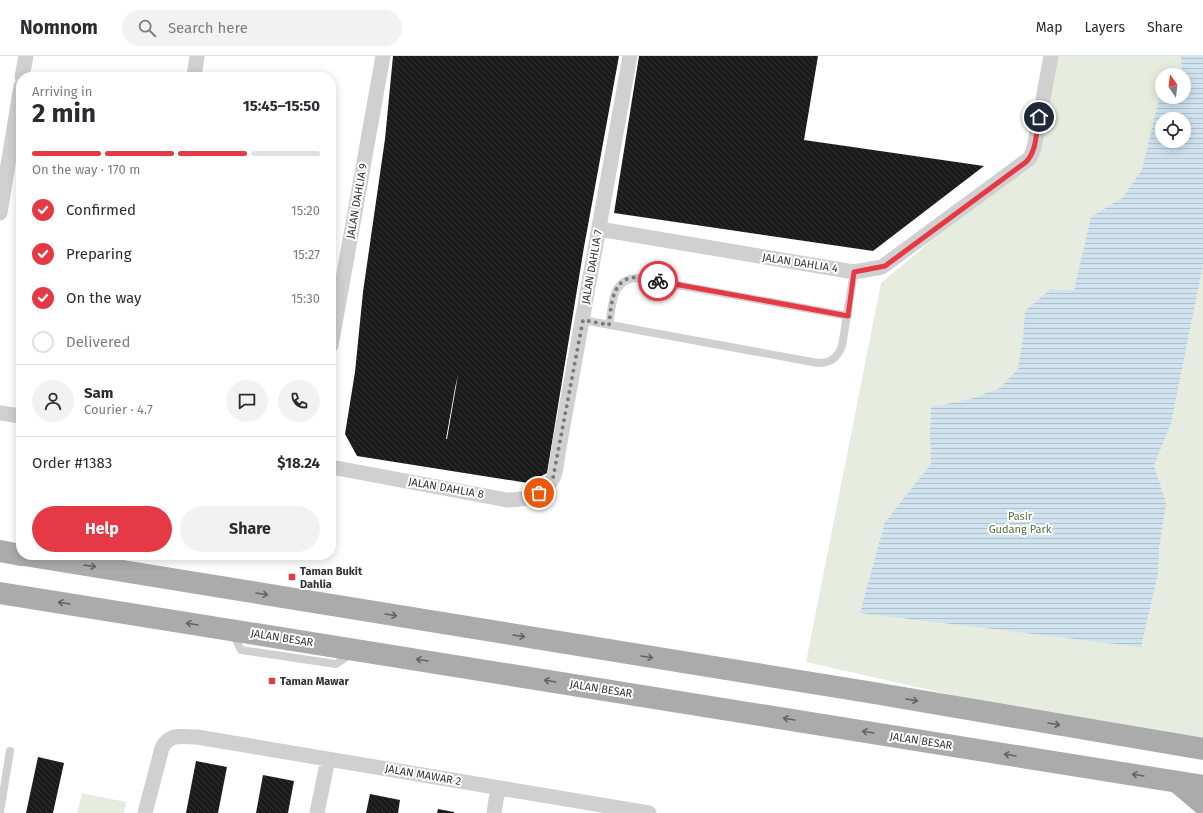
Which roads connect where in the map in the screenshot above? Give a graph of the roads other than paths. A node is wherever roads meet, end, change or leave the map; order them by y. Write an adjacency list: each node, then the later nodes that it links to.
1 (26, 56): 6 (street)
2 (197, 56): 7 (street)
3 (383, 56): 13 (street, JALAN DAHLIA 9)
4 (630, 56): 10 (street, JALAN DAHLIA 7)
5 (1048, 56): 11 (street, JALAN DAHLIA 4)
6 (23, 72)
7 (195, 72)
8 (16, 116): 9 (street)
9 (0, 213)
10 (599, 229): 11 (street, JALAN DAHLIA 4); 14 (street, JALAN DAHLIA 7)
11 (854, 272): 12 (lane)
12 (848, 316): 15 (lane); 15 (lane)
13 (336, 318)
14 (583, 320): 15 (lane); 19 (street, JALAN DAHLIA 7)
15 (609, 325)
16 (0, 413): 17 (street)
17 (16, 415)
18 (336, 468): 19 (street, JALAN DAHLIA 8)
19 (553, 478)
20 (0, 551): 21 (main road)
21 (16, 554)
22 (53, 560): 25 (main road, one-way to 25)
23 (0, 592): 29 (main road, JALAN BESAR, one-way to 23)
24 (1203, 741): 25 (main road)
25 (1175, 745): 26 (main road)
26 (1203, 749)
27 (10, 751): 33 (lane)
28 (328, 759): 31 (street, JALAN MAWAR 2); 34 (street, JALAN MAWAR 2); 35 (street)
29 (1177, 782): 30 (main road, JALAN BESAR); 32 (main road)
30 (1203, 786)
31 (498, 788): 36 (street); 37 (street, JALAN MAWAR 2)
32 (1203, 804)
33 (0, 812)
34 (145, 813)
35 (317, 813)
36 (494, 813)
37 (649, 813)

